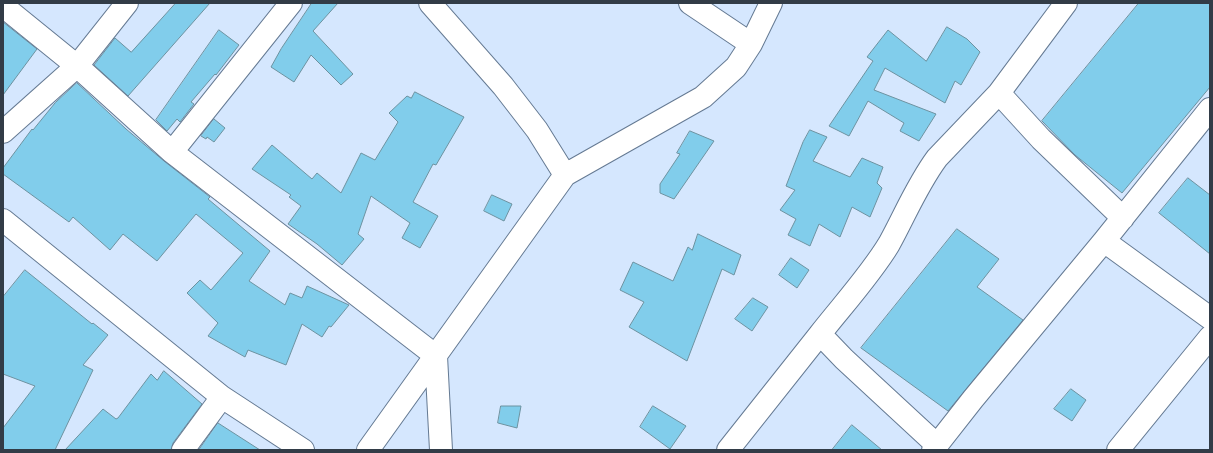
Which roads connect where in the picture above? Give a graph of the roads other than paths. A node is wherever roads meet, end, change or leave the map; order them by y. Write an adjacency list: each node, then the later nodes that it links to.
1 (127, 3): 9 (street)
2 (291, 3): 13 (street)
3 (430, 3): 14 (street)
4 (690, 3): 8 (street)
5 (772, 3): 8 (street)
6 (1066, 3): 10 (street)
7 (3, 6): 9 (street)
8 (751, 44): 14 (street)
9 (77, 66): 12 (street); 13 (street)
10 (998, 93): 15 (street); 19 (street)
11 (1210, 109): 15 (street)
12 (3, 132)
13 (172, 152): 21 (street)
14 (565, 175): 21 (street)
15 (1123, 218): 17 (street)
16 (3, 220): 22 (street)
17 (1104, 241): 18 (street); 23 (street)
18 (1210, 318)
19 (820, 334): 23 (street); 24 (street)
20 (1210, 337): 29 (street)
21 (436, 356): 27 (street); 28 (street)
22 (222, 397): 25 (street); 26 (street)
23 (935, 448)
24 (732, 449)
25 (183, 450)
26 (303, 450)
27 (368, 450)
28 (442, 450)
29 (1118, 450)

